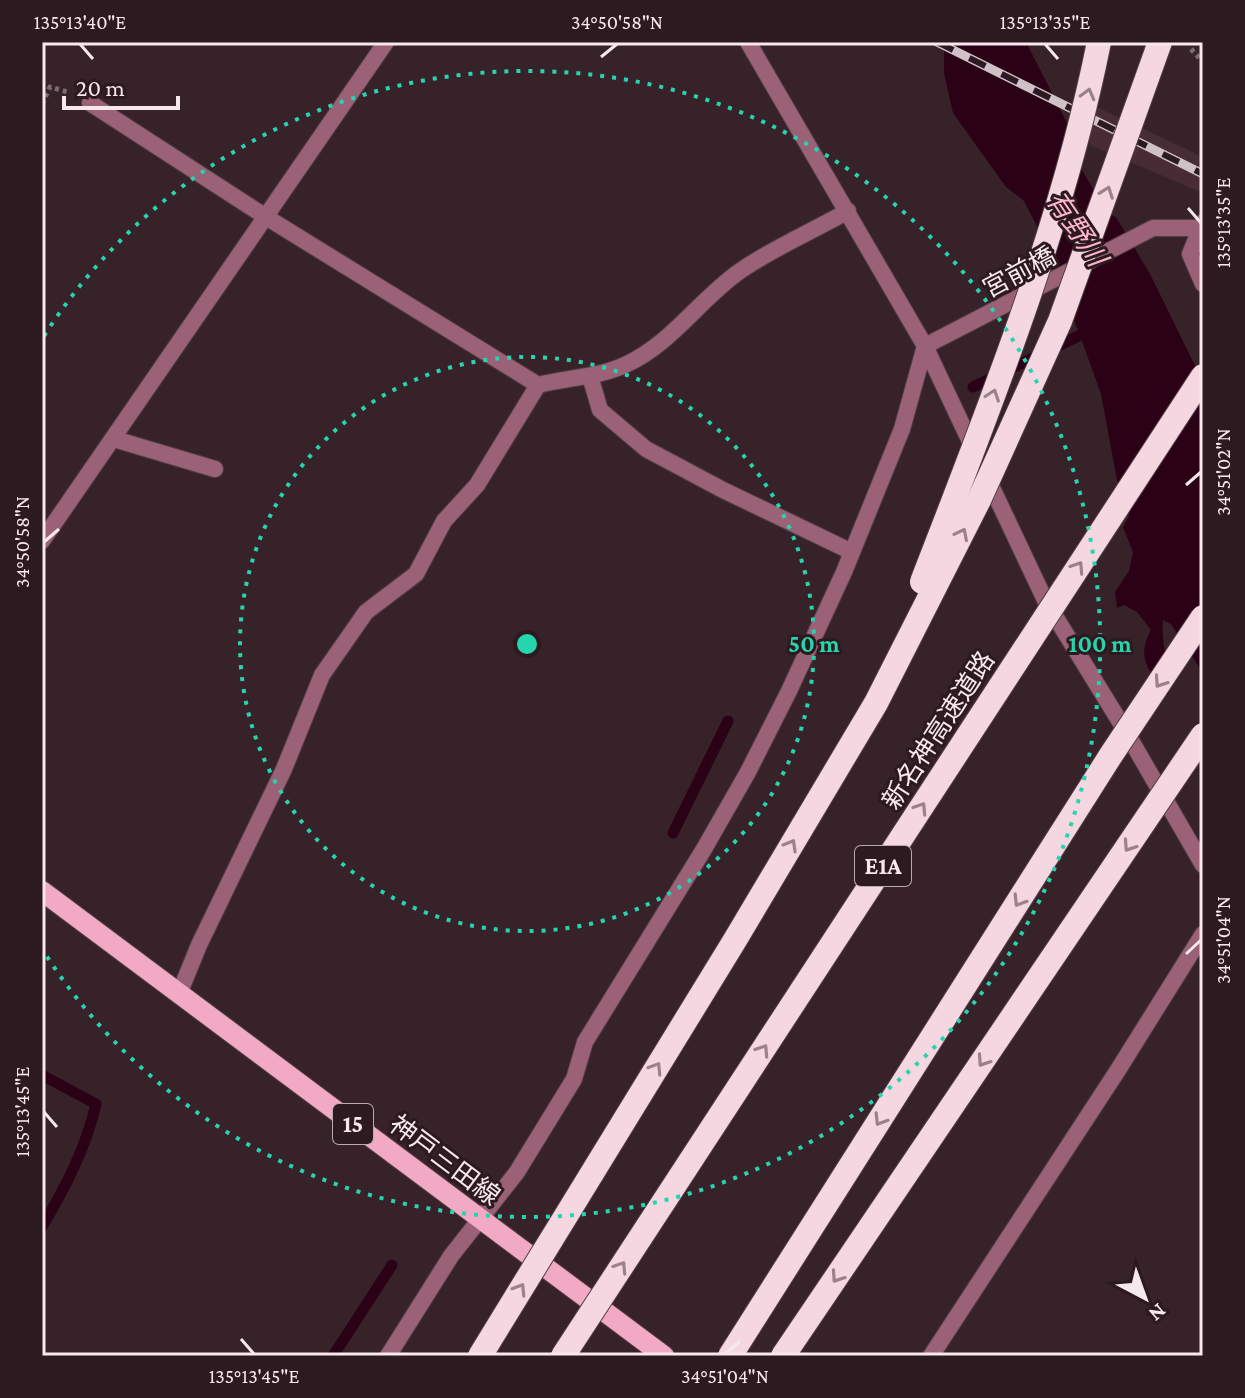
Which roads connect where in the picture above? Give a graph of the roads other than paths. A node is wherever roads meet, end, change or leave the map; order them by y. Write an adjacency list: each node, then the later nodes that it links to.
1 (386, 42): 7 (street)
2 (748, 42): 6 (street)
3 (1099, 42): 19 (highway, one-way to 3, bridge)
4 (1160, 42): 19 (highway, one-way to 4, bridge)
5 (90, 103): 7 (street)
6 (848, 211): 10 (street); 11 (street)
7 (266, 217): 13 (street); 14 (street)
8 (1202, 225): 9 (street); 10 (street, 宮前橋, bridge)
9 (1203, 284)
10 (925, 346): 17 (street); 21 (street)
11 (590, 376): 13 (street); 17 (street)
12 (1203, 376): 28 (highway, 新名神高速道路 / E1A, one-way to 12, bridge)
13 (538, 385): 24 (street)
14 (114, 439): 15 (street); 16 (street)
15 (215, 469)
16 (42, 541)
17 (852, 552): 25 (street)
18 (1203, 617): 30 (highway, one-way to 30, bridge)
19 (876, 703): 27 (highway, one-way to 19, bridge)
20 (1203, 735): 31 (highway, one-way to 31, bridge)
21 (1203, 865)
22 (42, 891): 24 (main road, 神戸三田線 / 15)
23 (1203, 934): 32 (street)
24 (179, 994): 25 (main road, 神戸三田線 / 15)
25 (481, 1220): 26 (street); 29 (main road, 神戸三田線 / 15)
26 (388, 1356)
27 (480, 1356)
28 (563, 1356)
29 (664, 1356)
30 (730, 1356)
31 (783, 1356)
32 (931, 1356)

